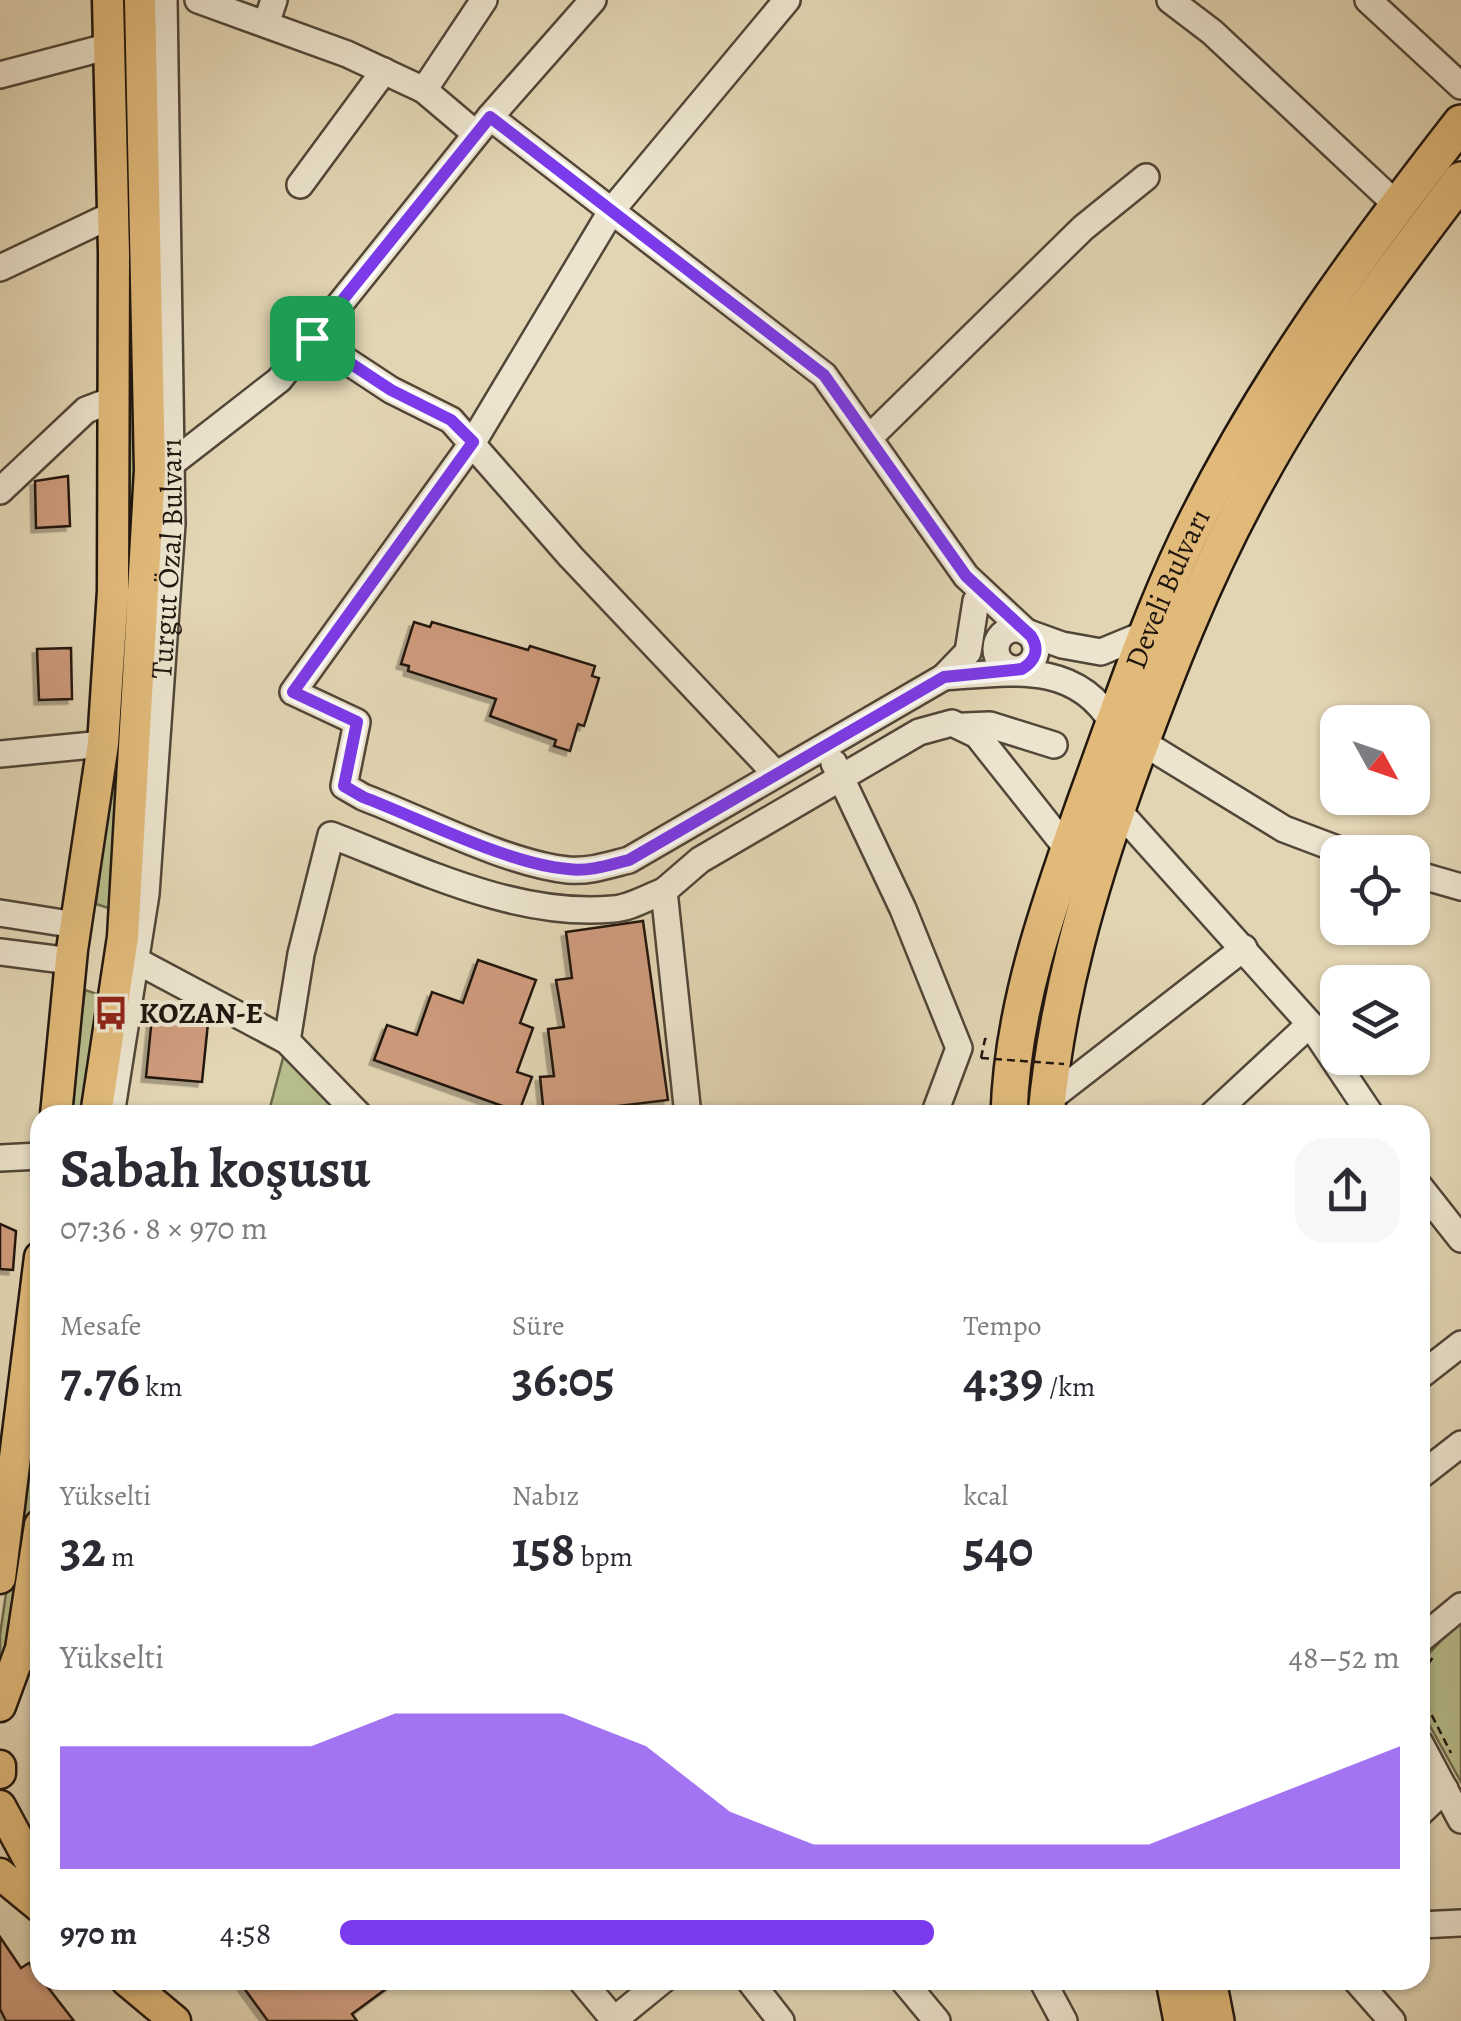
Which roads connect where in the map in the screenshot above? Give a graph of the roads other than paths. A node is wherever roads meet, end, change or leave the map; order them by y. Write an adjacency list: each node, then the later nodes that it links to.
1 (108, 0): 11 (main road, Turgut Özal Bulvarı)
2 (140, 0): 29 (main road, Turgut Özal Bulvarı)
3 (164, 0): 29 (street, Turgut Özal Bulvarı)
4 (198, 0): 10 (street)
5 (484, 0): 15 (street)
6 (593, 0): 17 (street)
7 (787, 0): 22 (street)
8 (1170, 0): 21 (street)
9 (1368, 0): 14 (street)
10 (270, 12): 12 (street)
11 (110, 46): 13 (street); 23 (main road, Turgut Özal Bulvarı)
12 (384, 71): 15 (street); 20 (street)
13 (0, 75)
14 (1461, 86)
15 (424, 90): 17 (street)
16 (1461, 124): 21 (highway, Develi Bulvarı)
17 (483, 126): 22 (street); 25 (street)
18 (1146, 177): 27 (street)
19 (1461, 180): 39 (highway, Develi Bulvarı)
20 (300, 185)
21 (1398, 206): 34 (highway, Develi Bulvarı)
22 (612, 210): 27 (street); 28 (street)
23 (114, 214): 24 (street); 26 (main road, Turgut Özal Bulvarı)
24 (0, 268)
25 (312, 338): 28 (street); 29 (street)
26 (115, 398): 30 (street); 40 (main road, Turgut Özal Bulvarı)
27 (868, 438): 31 (street)
28 (473, 442): 44 (street); 44 (street)
29 (161, 467): 56 (main road, Turgut Özal Bulvarı)
30 (0, 491)
31 (966, 576): 32 (street); 33 (street)
32 (976, 601): 35 (street); 37 (street)
33 (1026, 632): 34 (street); 35 (street); 36 (street)
34 (1147, 633): 39 (highway, Develi Bulvarı)
35 (996, 648): 36 (street)
36 (1015, 670): 37 (street); 39 (street)
37 (944, 677): 42 (street)
38 (965, 726): 41 (street); 45 (street); 48 (street)
39 (1127, 733): 46 (highway, Develi Bulvarı); 47 (street); 48 (highway, Develi Bulvarı)
40 (103, 744): 43 (street); 53 (main road, Turgut Özal Bulvarı)
41 (1054, 745)
42 (824, 746): 44 (street); 45 (street)
43 (0, 754)
44 (776, 774)
45 (841, 776): 51 (street); 65 (street)
46 (1118, 809): 54 (street); 67 (highway, Develi Bulvarı)
47 (1320, 843)
48 (1069, 851): 66 (highway, Develi Bulvarı)
49 (1430, 878): 50 (street)
50 (1461, 887)
51 (664, 891): 59 (street); 64 (street)
52 (0, 913): 53 (street)
53 (76, 925): 56 (main road); 57 (main road, Turgut Özal Bulvarı)
54 (1244, 948): 58 (street); 68 (street)
55 (0, 952): 57 (street)
56 (126, 955): 57 (main road); 59 (street); 61 (main road, Turgut Özal Bulvarı); 62 (street, Turgut Özal Bulvarı)
57 (71, 962): 60 (main road, Turgut Özal Bulvarı)
58 (1310, 1024): 69 (street); 70 (street)
59 (287, 1041): 63 (street)
60 (57, 1105)
61 (98, 1105)
62 (112, 1105)
63 (350, 1105)
64 (687, 1105)
65 (938, 1105)
66 (1011, 1105)
67 (1047, 1105)
68 (1051, 1105)
69 (1223, 1105)
70 (1365, 1105)
71 (30, 1156): 72 (street)
72 (0, 1158)
73 (1430, 1200): 74 (street)
74 (1461, 1240)
75 (30, 1336): 80 (main road)
76 (1461, 1344): 77 (street)
77 (1430, 1360)
78 (1461, 1444): 79 (street)
79 (1430, 1468)
80 (2, 1559)
81 (1461, 1606): 82 (street)
82 (1430, 1632)
83 (30, 1656): 84 (main road)
84 (0, 1706)
85 (1430, 1761): 86 (street)
86 (1445, 1789): 87 (street); 89 (street)
87 (1430, 1803)
88 (0, 1806): 90 (main road)
89 (1461, 1820)
90 (30, 1862)
91 (0, 1874): 92 (main road)
92 (30, 1900)
93 (1461, 1924): 94 (street)
94 (1430, 1925)
95 (138, 1990): 105 (main road)
96 (589, 1990): 104 (street)
97 (651, 1990): 104 (street)
98 (757, 1990): 106 (street)
99 (911, 1990): 107 (street)
100 (1047, 1990): 108 (street)
101 (1176, 1990): 109 (highway)
102 (1210, 1990): 110 (highway)
103 (1365, 1990): 111 (street)
104 (614, 2020)
105 (175, 2021)
106 (781, 2021)
107 (937, 2021)
108 (1064, 2021)
109 (1182, 2021)
110 (1216, 2021)
111 (1392, 2021)

